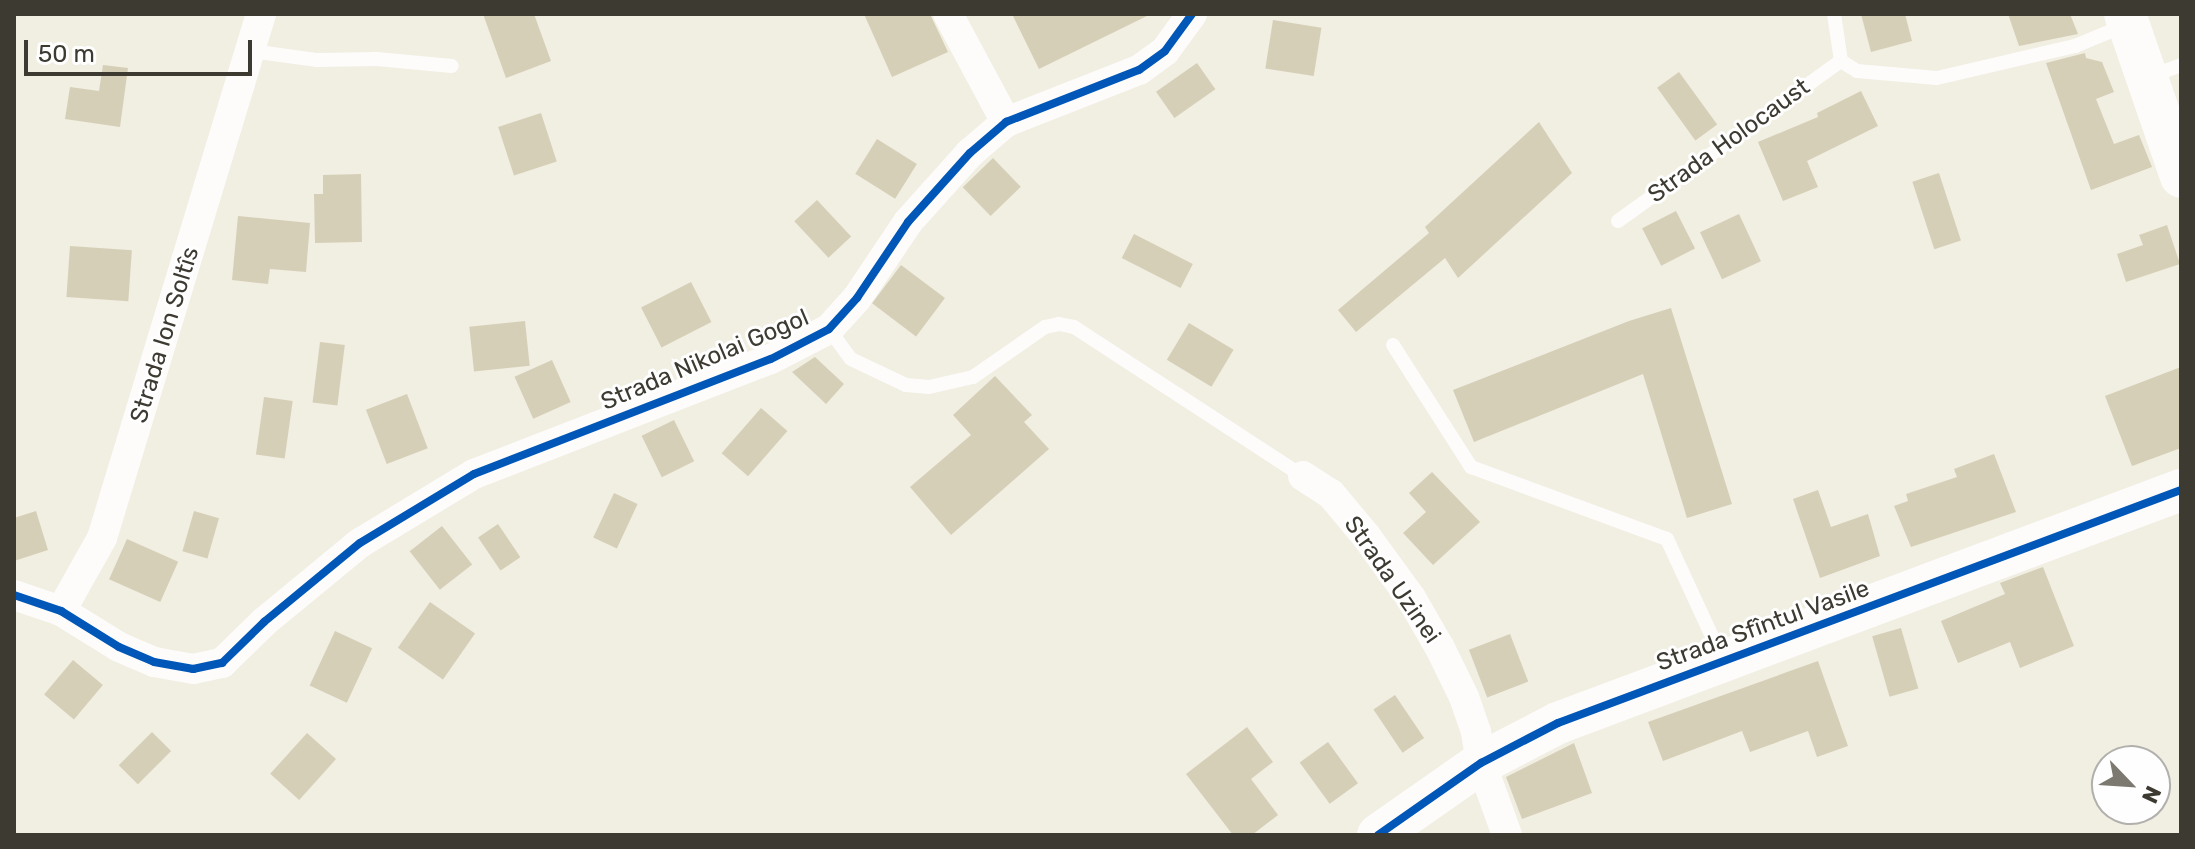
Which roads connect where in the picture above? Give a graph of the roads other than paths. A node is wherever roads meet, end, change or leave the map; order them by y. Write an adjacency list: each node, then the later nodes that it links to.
1 (261, 14): 6 (street, Strada Ion Soltîs)
2 (948, 14): 10 (street)
3 (1192, 14): 10 (street, Strada Nikolai Gogol)
4 (1834, 14): 7 (lane)
5 (2127, 19): 7 (lane); 9 (street)
6 (251, 51): 8 (lane); 18 (street, Strada Ion Soltîs)
7 (1841, 61): 12 (lane, Strada Holocaust)
8 (452, 66)
9 (2164, 71): 11 (street)
10 (1006, 122): 13 (street, Strada Nikolai Gogol)
11 (2181, 177)
12 (1618, 221)
13 (829, 329): 15 (lane); 18 (street, Strada Nikolai Gogol)
14 (1393, 345): 19 (lane)
15 (1303, 476): 20 (street, Strada Uzinei)
16 (2181, 490): 19 (street, Strada Sfîntul Vasile)
17 (14, 595): 18 (street)
18 (61, 611)
19 (1723, 662): 20 (street, Strada Sfîntul Vasile)
20 (1481, 763): 21 (street, Strada Sfîntul Vasile); 22 (street, Strada Uzinei)
21 (1378, 835)
22 (1507, 835)

